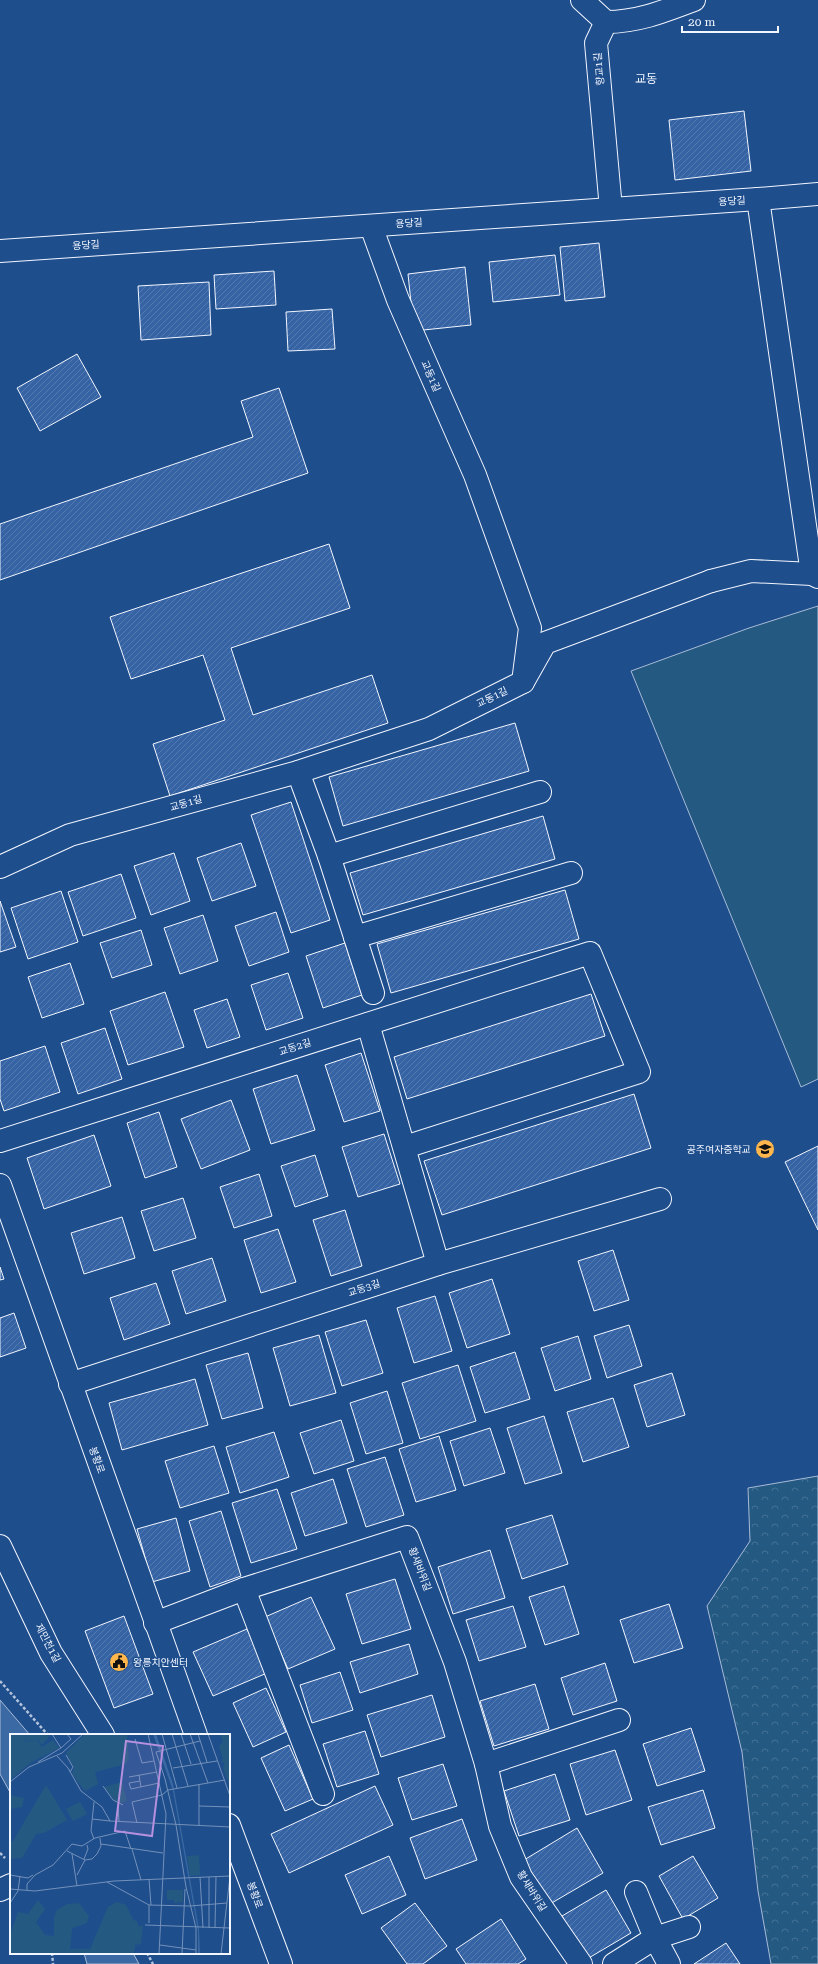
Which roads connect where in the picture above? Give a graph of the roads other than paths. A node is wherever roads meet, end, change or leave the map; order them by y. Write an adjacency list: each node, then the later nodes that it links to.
1 (582, 0): 3 (street)
2 (694, 0): 3 (street)
3 (606, 22): 6 (street, 향교1길)
4 (818, 194): 5 (street, 용당길)
5 (758, 199): 6 (street, 용당길); 9 (street)
6 (611, 209): 7 (street, 용당길)
7 (371, 226): 8 (street, 용당길); 10 (street, 교동1길)
8 (0, 251)
9 (815, 576): 10 (street)
10 (523, 682): 11 (street, 교동1길)
11 (298, 772): 13 (street); 14 (street, 교동1길)
12 (540, 792): 13 (street)
13 (329, 856): 16 (street)
14 (0, 867)
15 (571, 873): 16 (street)
16 (355, 937): 17 (street)
17 (373, 993)
18 (368, 1024): 19 (street, 교동2길); 20 (street); 20 (street, 교동2길)
19 (0, 1141)
20 (405, 1148): 23 (street)
21 (0, 1185): 24 (street, 봉황로)
22 (660, 1199): 23 (street, 교동3길)
23 (438, 1264): 24 (street, 교동3길)
24 (70, 1384): 27 (street, 봉황로)
25 (0, 1546): 29 (street, 제민천1길)
26 (244, 1589): 27 (street, 황새바위길); 31 (street, 황새바위길); 32 (street)
27 (155, 1623): 30 (street, 봉황로)
28 (619, 1720): 31 (street)
29 (102, 1734)
30 (196, 1734)
31 (486, 1764): 40 (street, 황새바위길)
32 (323, 1794)
33 (230, 1828): 39 (street, 봉황로)
34 (10, 1885): 35 (street)
35 (0, 1890)
36 (636, 1892): 38 (street)
37 (690, 1927): 38 (street)
38 (655, 1938): 41 (street); 42 (street)
39 (281, 1964)
40 (580, 1964)
41 (614, 1964)
42 (670, 1964)

